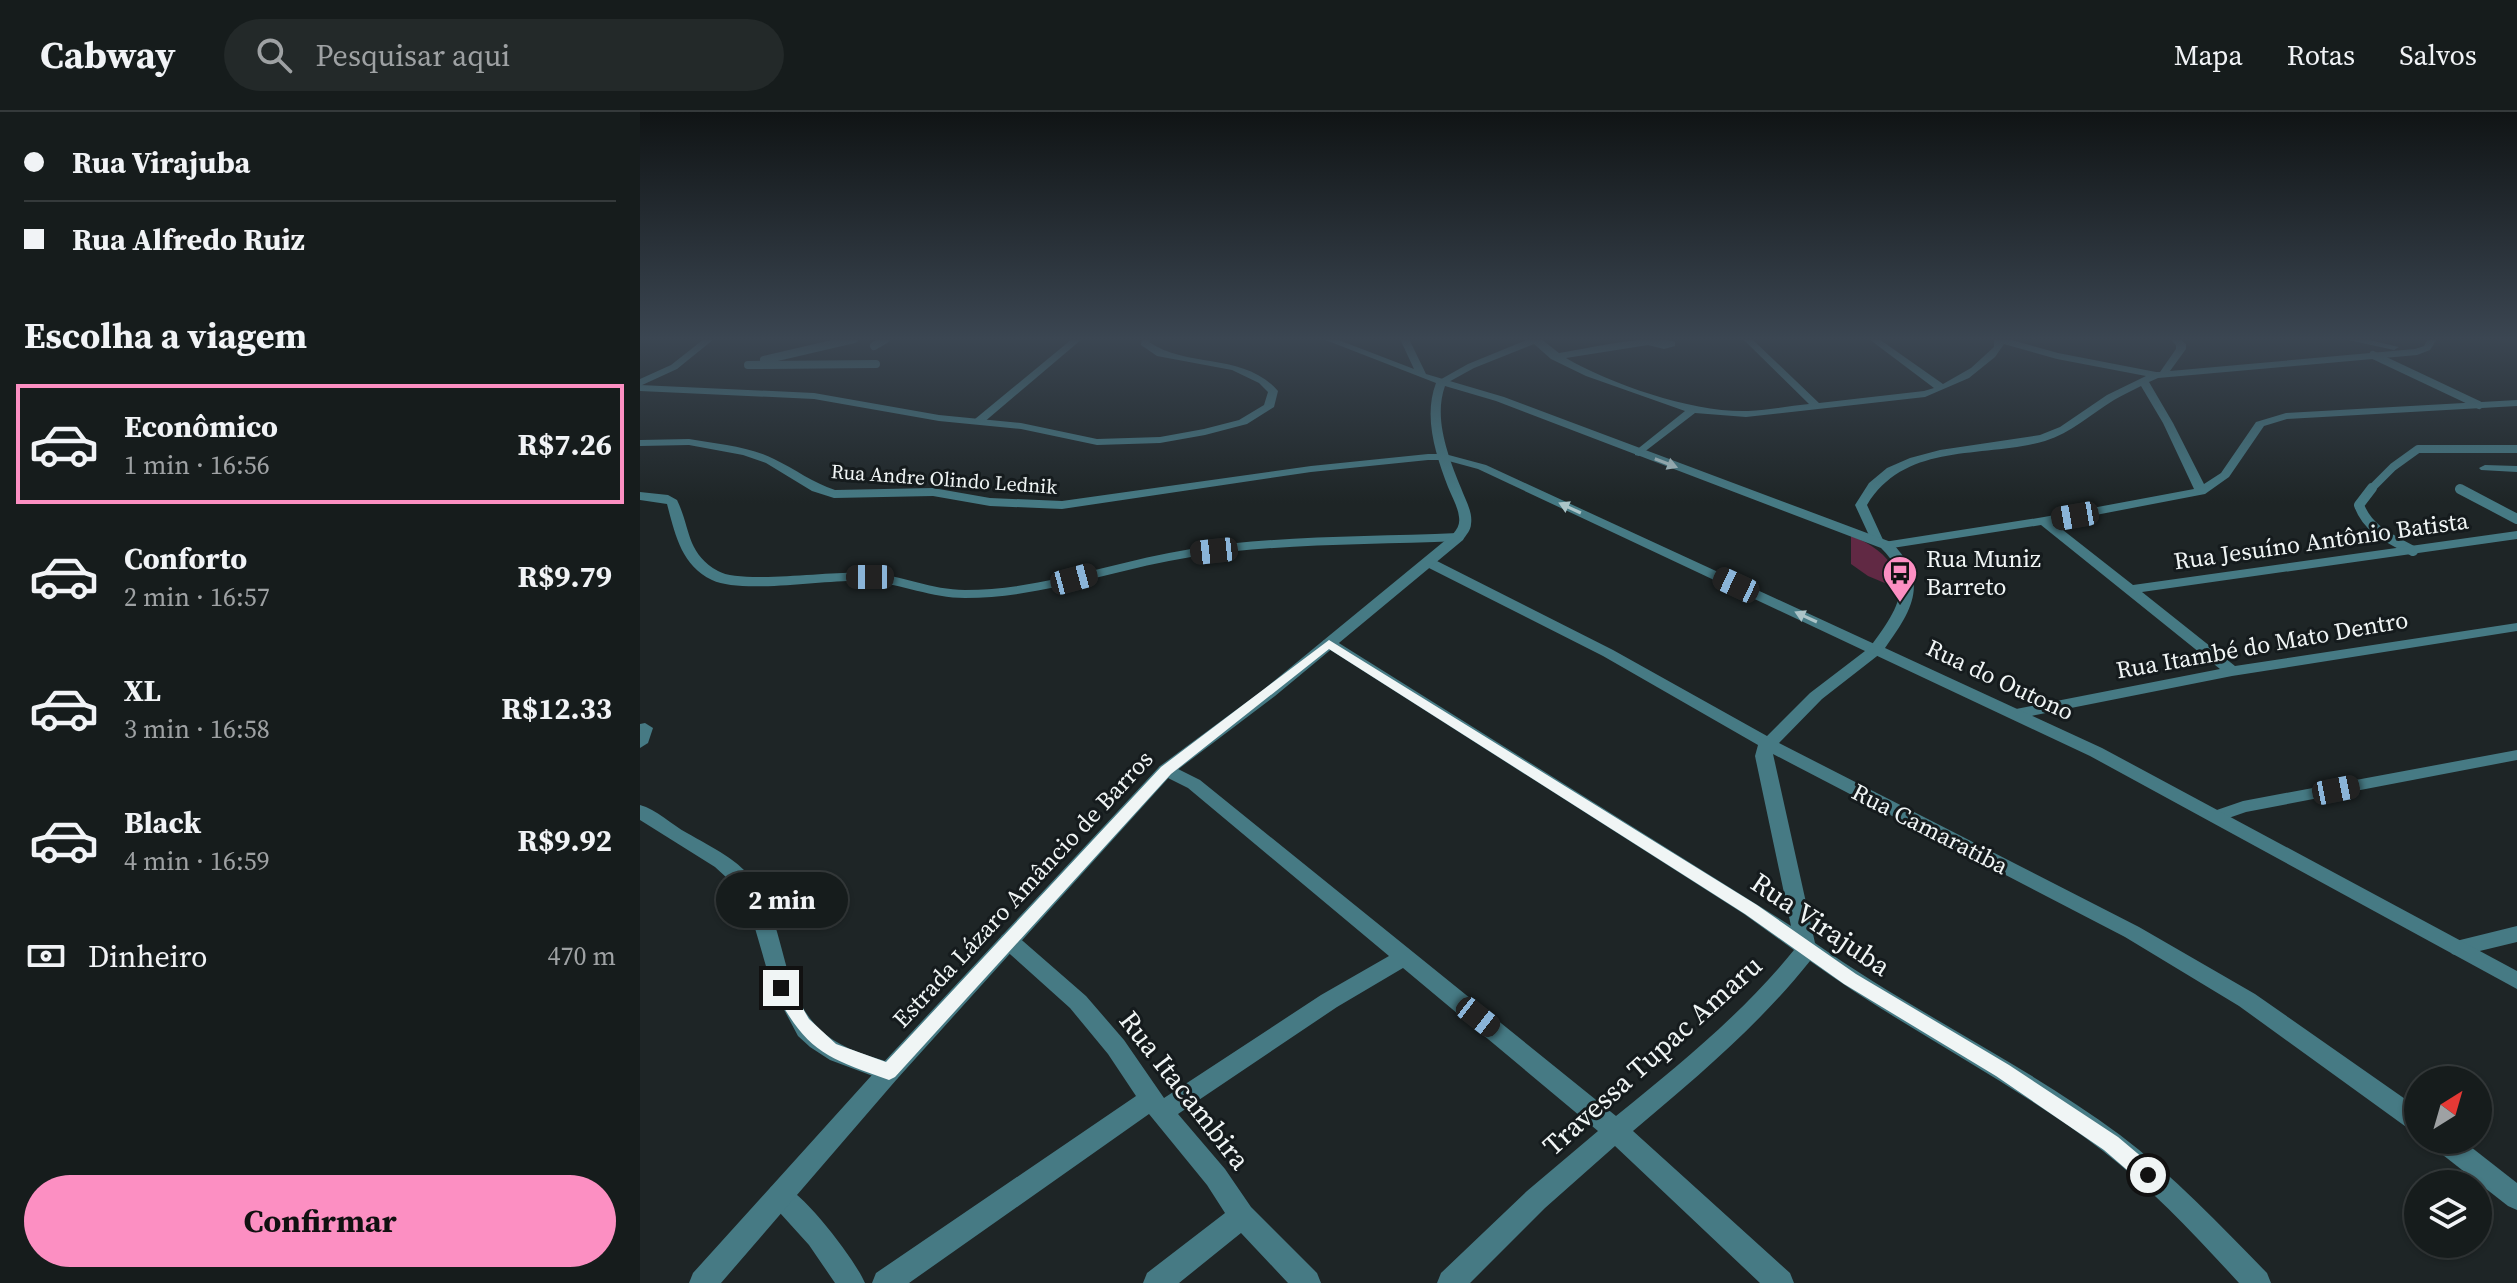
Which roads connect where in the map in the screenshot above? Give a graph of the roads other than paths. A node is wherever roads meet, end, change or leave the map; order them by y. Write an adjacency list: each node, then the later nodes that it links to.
1 (773, 394): 18 (street)
2 (1012, 394): 18 (street)
3 (1272, 394): 18 (street)
4 (1437, 394): 14 (street)
5 (1453, 394): 14 (street)
6 (1483, 394): 21 (street)
7 (1650, 394): 17 (street)
8 (1804, 394): 16 (street)
9 (1926, 394): 16 (street)
10 (2118, 394): 32 (street)
11 (2151, 394): 26 (street)
12 (2455, 394): 15 (lane)
13 (2517, 403): 15 (street)
14 (1438, 404): 22 (street)
15 (2479, 405): 26 (street)
16 (1817, 406): 17 (street)
17 (1693, 410): 21 (street)
18 (979, 421)
19 (640, 443): 22 (street, Rua Andre Olindo Lednik)
20 (2517, 449): 33 (lane)
21 (1639, 453): 32 (street, one-way to 32)
22 (1445, 457): 31 (street); 38 (street, Rua do Outono, one-way to 22)
23 (2485, 468): 24 (street)
24 (2517, 469)
25 (2460, 489): 28 (lane)
26 (2201, 491): 29 (street)
27 (640, 496): 31 (street)
28 (2517, 519)
29 (2044, 521): 32 (street); 35 (street)
30 (2517, 535): 33 (street, Rua Jesuíno Antônio Batista)
31 (1458, 537): 34 (street, Estrada Lázaro Amâncio de Barros)
32 (1882, 543): 38 (street)
33 (2413, 551): 35 (street, Rua Jesuíno Antônio Batista)
34 (1428, 562): 37 (street, Estrada Lázaro Amâncio de Barros); 41 (street, Rua Camaratiba)
35 (2130, 590): 39 (street)
36 (2517, 627): 39 (street, Rua Itambé do Mato Dentro)
37 (1329, 643): 43 (street, Estrada Lázaro Amâncio de Barros); 49 (street, Rua Virajuba)
38 (1876, 650): 40 (street, Rua do Outono); 41 (street)
39 (2232, 671): 40 (street, Rua Itambé do Mato Dentro)
40 (2016, 714): 45 (street, Rua do Outono)
41 (1767, 745): 49 (street); 54 (street, Rua Camaratiba)
42 (2517, 755): 45 (street)
43 (1166, 770): 47 (street, Estrada Lázaro Amâncio de Barros); 50 (street)
44 (640, 811): 52 (street)
45 (2217, 816): 48 (street, Rua do Outono)
46 (2517, 934): 48 (street)
47 (1009, 941): 52 (street, Estrada Lázaro Amâncio de Barros); 53 (street, Rua Itacambira)
48 (2459, 948): 51 (street, Rua do Outono)
49 (1806, 951): 55 (street, Travessa Tupac Amaru); 67 (street, Rua Virajuba)
50 (1403, 958): 53 (street); 55 (street)
51 (2517, 981)
52 (889, 1072): 57 (street, Estrada Lázaro Amâncio de Barros)
53 (1156, 1105): 59 (street, Rua Itacambira); 62 (street)
54 (2404, 1111)
55 (1616, 1131): 65 (street, Travessa Tupac Amaru); 66 (street)
56 (2461, 1154): 58 (street)
57 (780, 1195): 60 (street, Estrada Lázaro Amâncio de Barros); 61 (street)
58 (2517, 1198)
59 (1242, 1216): 63 (street); 64 (street, Rua Itacambira)
60 (703, 1283)
61 (851, 1283)
62 (886, 1283)
63 (1157, 1283)
64 (1307, 1283)
65 (1451, 1283)
66 (1780, 1283)
67 (2257, 1283)

